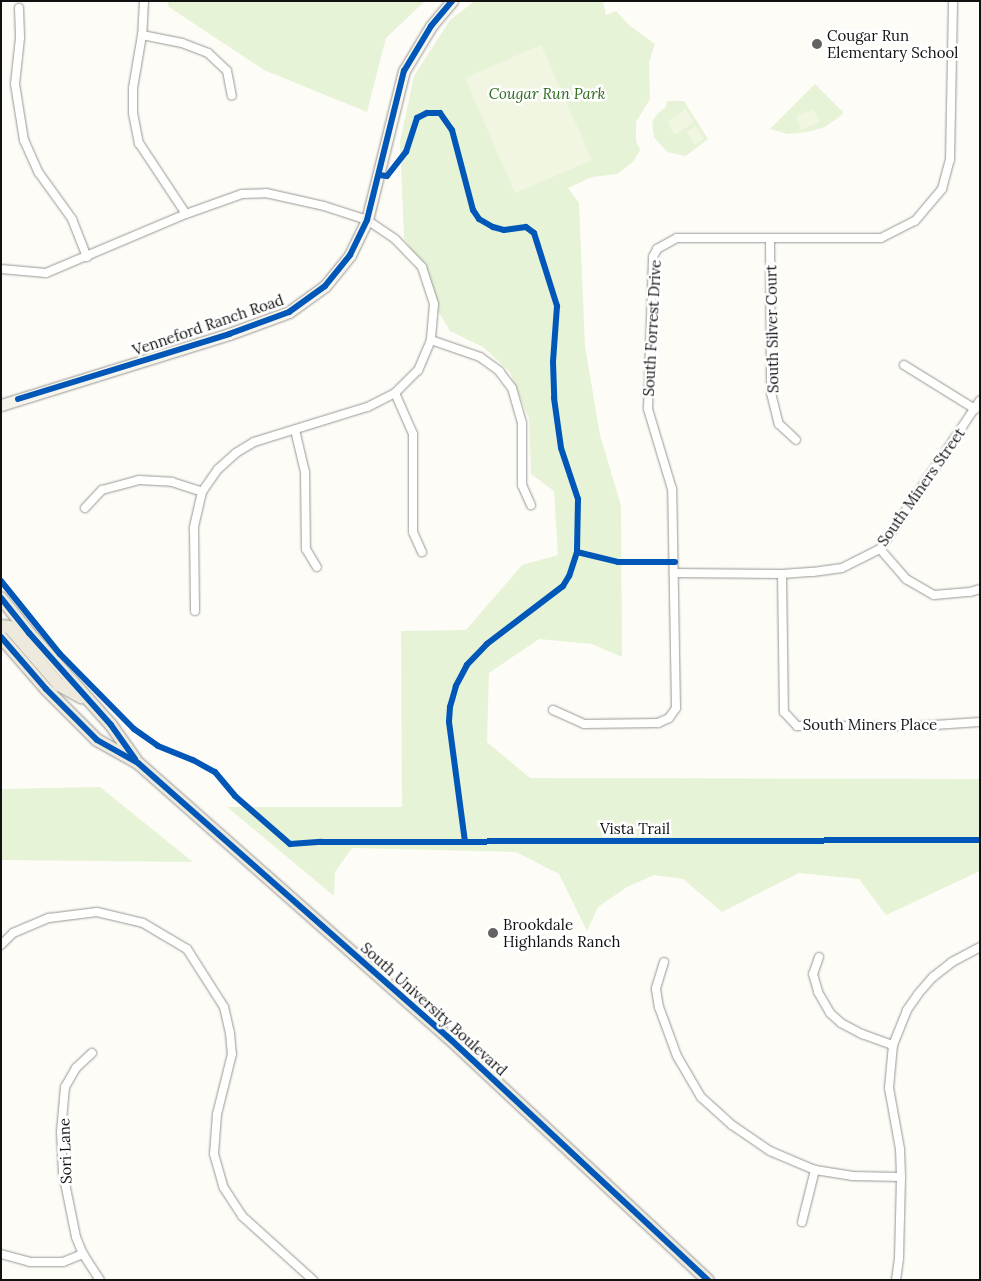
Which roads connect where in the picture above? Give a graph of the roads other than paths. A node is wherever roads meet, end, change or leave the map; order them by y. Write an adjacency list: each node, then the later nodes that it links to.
1 (144, 1): 5 (street)
2 (452, 1): 8 (street, Venneford Ranch Road)
3 (953, 1): 9 (street, South Forrest Drive)
4 (19, 8): 10 (street)
5 (142, 35): 6 (street); 7 (street)
6 (232, 96)
7 (186, 214): 8 (street); 10 (street)
8 (368, 220): 12 (street); 16 (street, Venneford Ranch Road)
9 (770, 239): 19 (street, South Silver Court); 26 (street, South Forrest Drive)
10 (88, 257): 11 (street)
11 (1, 269)
12 (431, 340): 14 (street); 21 (street)
13 (904, 365): 17 (street)
14 (394, 393): 18 (street); 24 (street)
15 (980, 400): 17 (street, South Miners Street)
16 (1, 405)
17 (974, 409): 23 (street, South Miners Street)
18 (295, 430): 20 (street); 25 (street)
19 (796, 440)
20 (202, 492): 22 (street); 30 (street)
21 (531, 504)
22 (85, 508)
23 (880, 549): 27 (street, South Miners Street); 28 (street)
24 (422, 552)
25 (317, 567)
26 (674, 573): 27 (street, South Miners Street); 35 (street, South Forrest Drive)
27 (782, 574): 36 (street, South Miners Place)
28 (980, 590)
29 (1, 598): 34 (main road, South University Boulevard)
30 (195, 611)
31 (1, 626): 34 (main road)
32 (1, 637): 33 (main road, South University Boulevard)
33 (7, 651): 37 (main road, South University Boulevard)
34 (90, 704): 37 (main road, South University Boulevard)
35 (553, 710)
36 (980, 722)
37 (138, 763): 51 (main road, South University Boulevard)
38 (1, 945): 50 (street)
39 (980, 947): 42 (street)
40 (819, 957): 42 (street)
41 (664, 962): 44 (street)
42 (893, 1045): 45 (street)
43 (92, 1053): 48 (street, Sori Lane)
44 (815, 1170): 45 (street); 46 (street)
45 (901, 1177): 52 (street)
46 (802, 1222)
47 (1, 1254): 48 (street)
48 (83, 1254): 49 (street, Sori Lane)
49 (100, 1280)
50 (313, 1280)
51 (708, 1280)
52 (896, 1280)

